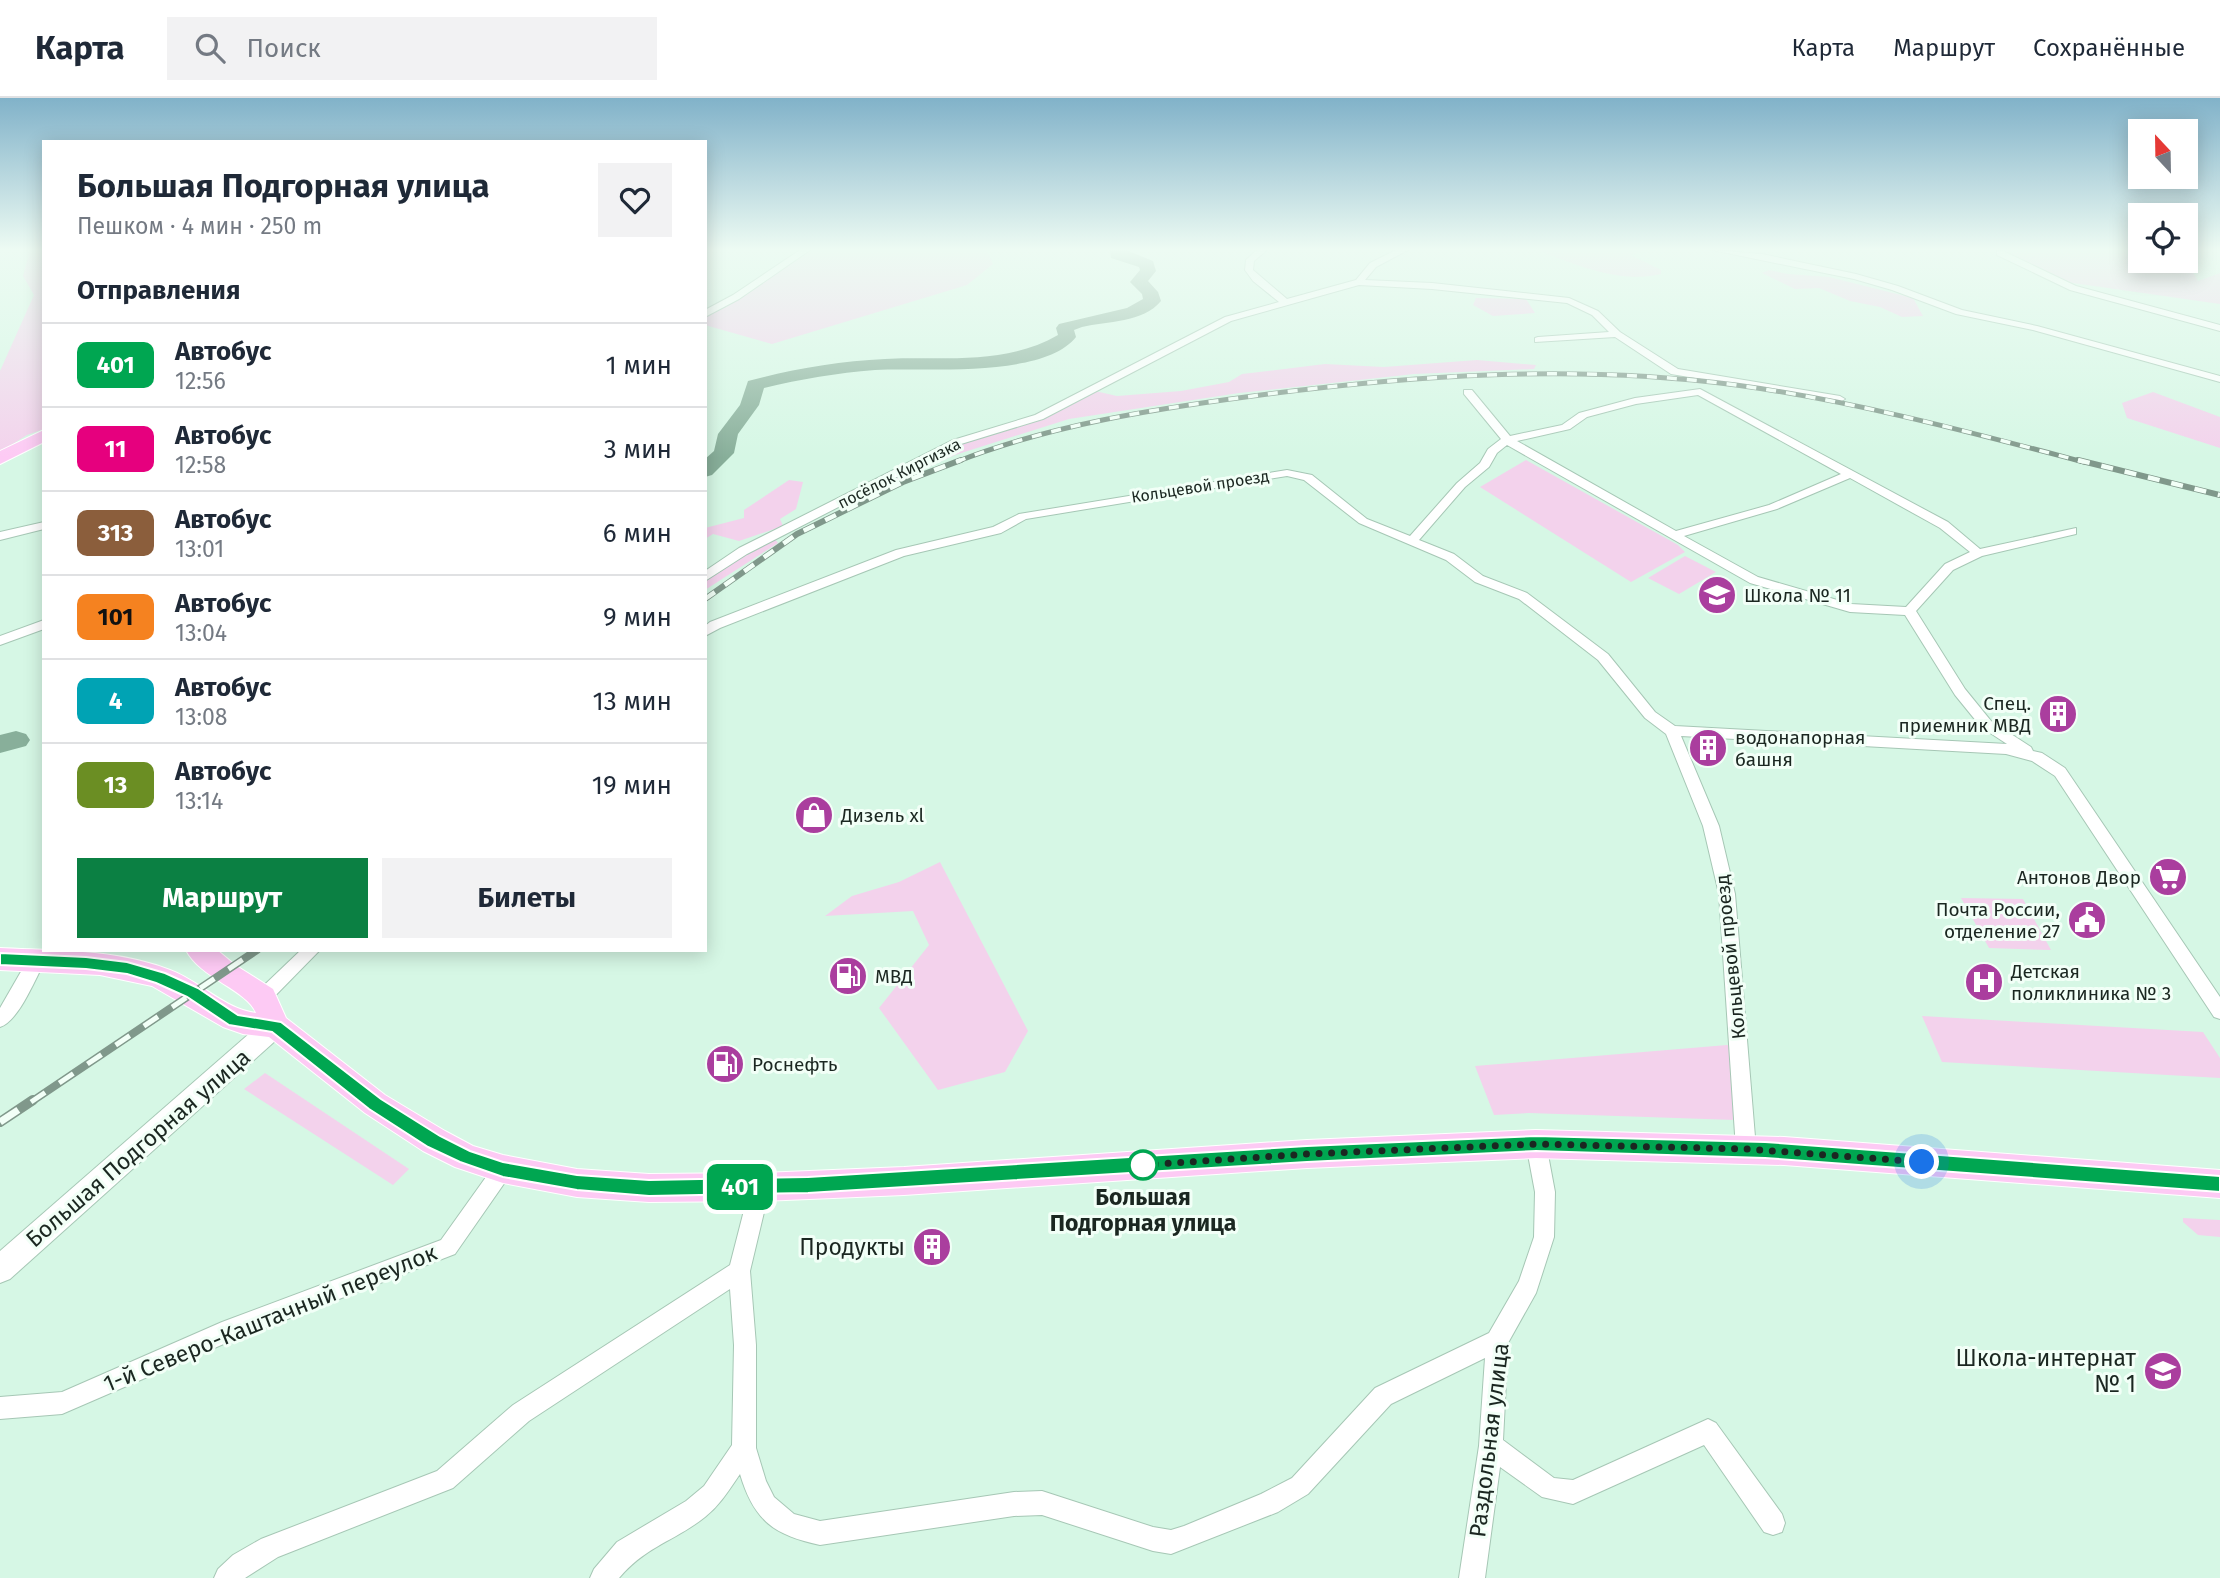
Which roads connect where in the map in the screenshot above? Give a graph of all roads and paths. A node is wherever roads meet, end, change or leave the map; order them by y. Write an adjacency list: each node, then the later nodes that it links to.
1 (1228, 319): 21 (street, посёлок Киргизка)
2 (1601, 319): 6 (street)
3 (1993, 319): 8 (street)
4 (2187, 319): 5 (street)
5 (2220, 328)
6 (1617, 334): 7 (street); 10 (street)
7 (1538, 340)
8 (2220, 379)
9 (1468, 392): 12 (street)
10 (1840, 399)
11 (42, 436): 13 (main road)
12 (1507, 440): 14 (street); 17 (street); 19 (street)
13 (0, 459)
14 (1850, 474): 17 (street); 20 (street)
15 (42, 526): 18 (street)
16 (2072, 531): 20 (street)
17 (1673, 535): 22 (street)
18 (0, 536)
19 (1412, 541): 24 (street, Кольцевой проезд); 26 (street, Кольцевой проезд)
20 (1978, 553): 22 (street)
21 (707, 576)
22 (1909, 611): 27 (street)
23 (42, 625): 25 (street)
24 (707, 631)
25 (0, 641)
26 (1672, 731): 27 (street); 39 (street, Кольцевой проезд)
27 (2037, 757): 35 (street)
28 (114, 952): 33 (main road)
29 (201, 952): 34 (main road)
30 (310, 952): 34 (street)
31 (0, 959): 32 (main road)
32 (36, 961): 33 (main road); 36 (street)
33 (86, 963): 37 (main road)
34 (263, 997): 37 (main road)
35 (2220, 1012)
36 (0, 1020)
37 (275, 1027): 40 (main road); 43 (main road, Большая Подгорная улица)
38 (1536, 1144): 39 (main road); 42 (main road); 45 (street, Раздольная улица)
39 (1746, 1149): 41 (main road)
40 (503, 1169): 42 (main road); 46 (street, 1-й Северо-Каштачный переулок)
41 (2220, 1184)
42 (760, 1187): 44 (street)
43 (0, 1269)
44 (739, 1270): 48 (street); 50 (street)
45 (1497, 1341): 47 (street, Раздольная улица); 48 (street)
46 (0, 1408)
47 (1491, 1446): 49 (street); 52 (street, Раздольная улица)
48 (744, 1448): 51 (street)
49 (1773, 1523)
50 (227, 1578)
51 (603, 1578)
52 (1472, 1578)

